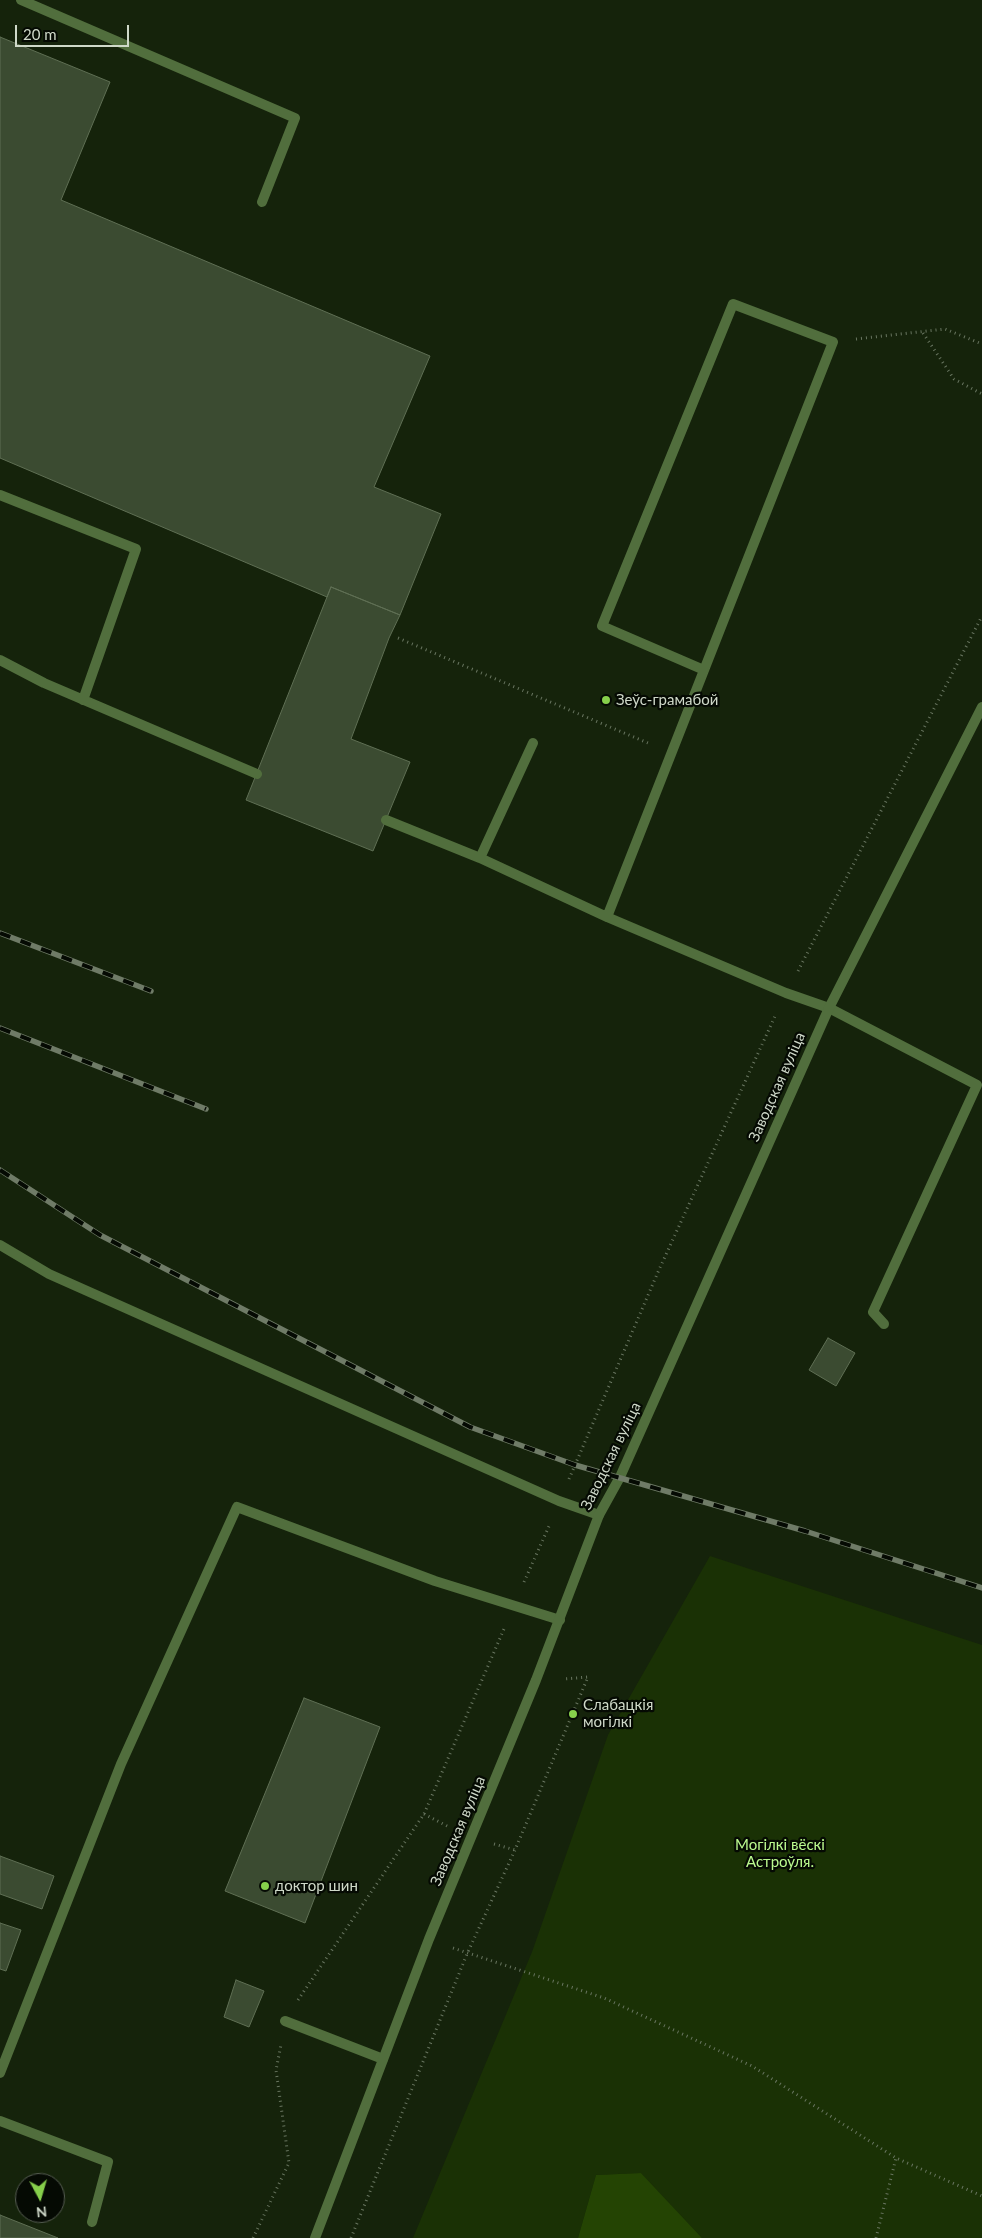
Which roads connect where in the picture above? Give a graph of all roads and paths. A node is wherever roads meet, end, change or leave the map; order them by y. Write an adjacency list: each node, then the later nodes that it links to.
1 (22, 0): 2 (street)
2 (262, 202)
3 (923, 333): 4 (path); 5 (path); 6 (path)
4 (833, 342): 11 (street); 11 (street)
5 (982, 344)
6 (982, 394)
7 (0, 495): 12 (street)
8 (982, 616): 20 (path)
9 (398, 638): 15 (path)
10 (0, 660): 12 (street)
11 (704, 670): 15 (street)
12 (83, 700): 16 (street)
13 (982, 707): 21 (street, Заводская вуліца)
14 (533, 743): 18 (street)
15 (672, 753): 19 (street)
16 (257, 774)
17 (386, 820): 18 (street)
18 (480, 858): 19 (street)
19 (607, 918): 20 (street)
20 (786, 993): 21 (street); 24 (path)
21 (829, 1008): 23 (street); 25 (street, Заводская вуліца)
22 (0, 1245): 24 (street)
23 (884, 1324)
24 (559, 1501): 25 (street); 26 (path)
25 (598, 1515): 27 (street, Заводская вуліца)
26 (514, 1607): 27 (street); 31 (path); 33 (street)
27 (560, 1620): 28 (street, Заводская вуліца)
28 (536, 1680): 29 (street, Заводская вуліца); 30 (path)
29 (429, 1939): 30 (path); 32 (street, Заводская вуліца)
30 (467, 1954): 35 (path); 40 (path)
31 (285, 2021): 32 (street); 38 (path)
32 (383, 2059): 39 (street, Заводская вуліца)
33 (0, 2073)
34 (0, 2121): 37 (street)
35 (896, 2158): 36 (path); 41 (path)
36 (982, 2196)
37 (92, 2222)
38 (253, 2238)
39 (315, 2238)
40 (351, 2238)
41 (876, 2238)

